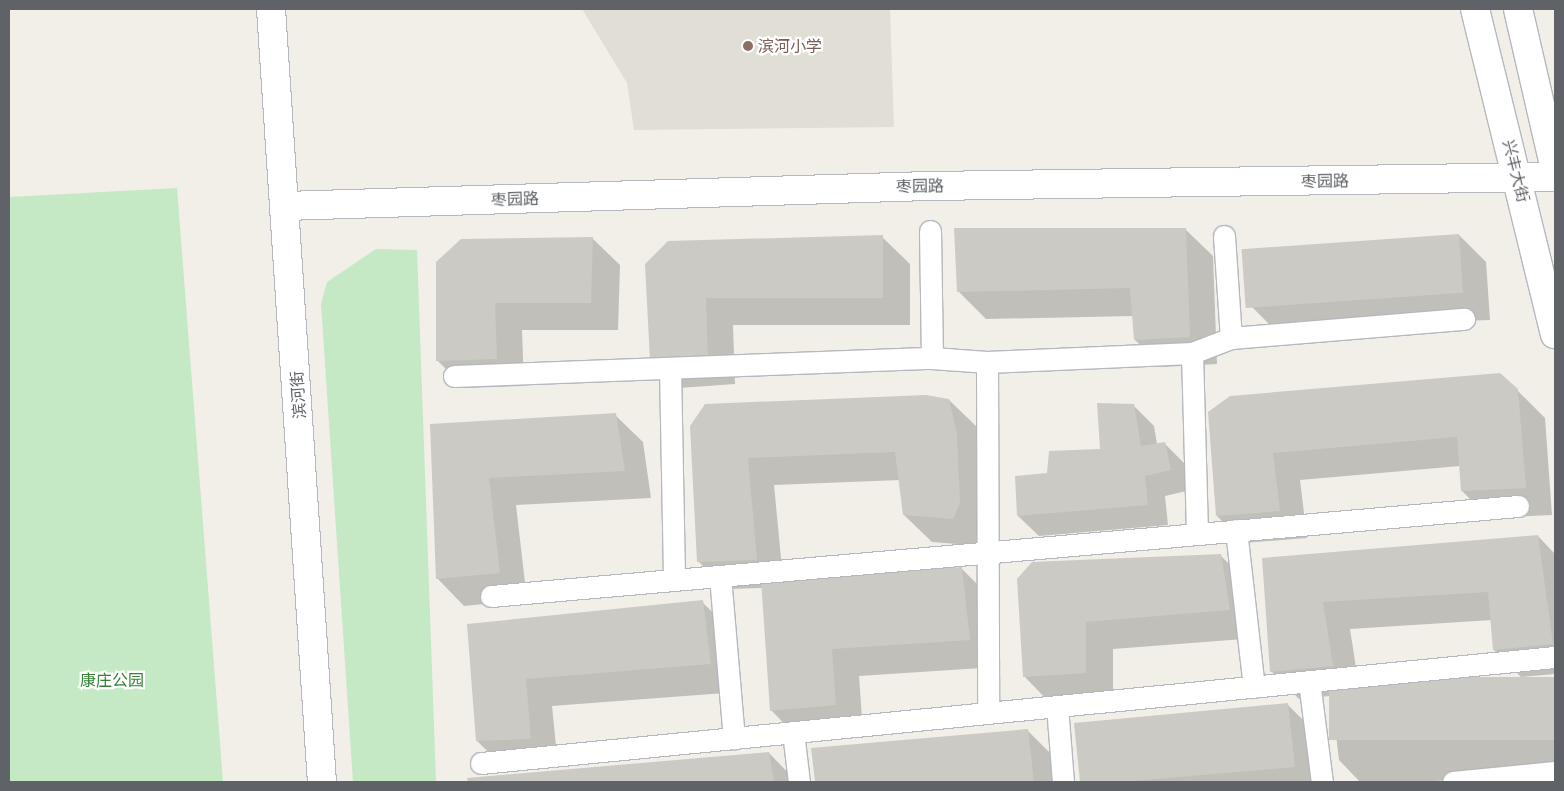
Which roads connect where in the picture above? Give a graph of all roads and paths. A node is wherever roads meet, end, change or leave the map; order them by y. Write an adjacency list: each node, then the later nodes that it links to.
1 (271, 9): 7 (street, 滨河街)
2 (1475, 9): 6 (street, 兴丰大街)
3 (1518, 9): 4 (street)
4 (1555, 169)
5 (1555, 177): 6 (street, 枣园路)
6 (1518, 178): 7 (street, 枣园路); 11 (street, 兴丰大街)
7 (285, 206): 35 (street, 滨河街)
8 (930, 230): 14 (street)
9 (1224, 236): 12 (street)
10 (1464, 319): 12 (street)
11 (1555, 334)
12 (1231, 338): 13 (street)
13 (1192, 353): 15 (street); 20 (street)
14 (932, 358): 15 (street); 16 (street)
15 (988, 362): 21 (street)
16 (670, 368): 17 (street); 23 (street)
17 (454, 376)
18 (1518, 506): 19 (street)
19 (1236, 530): 20 (street); 27 (street)
20 (1197, 534): 21 (street)
21 (988, 553): 22 (street); 29 (street)
22 (720, 576): 23 (street); 31 (street)
23 (674, 580): 24 (street)
24 (491, 596)
25 (1555, 656): 26 (street)
26 (1309, 681): 27 (street); 38 (street)
27 (1254, 687): 28 (street)
28 (1057, 706): 29 (street); 37 (street)
29 (988, 713): 30 (street)
30 (793, 732): 31 (street); 36 (street)
31 (734, 738): 32 (street)
32 (480, 763)
33 (1555, 772): 34 (street)
34 (1517, 779): 39 (street)
35 (322, 782)
36 (799, 782)
37 (1063, 782)
38 (1322, 782)
39 (1453, 782)

